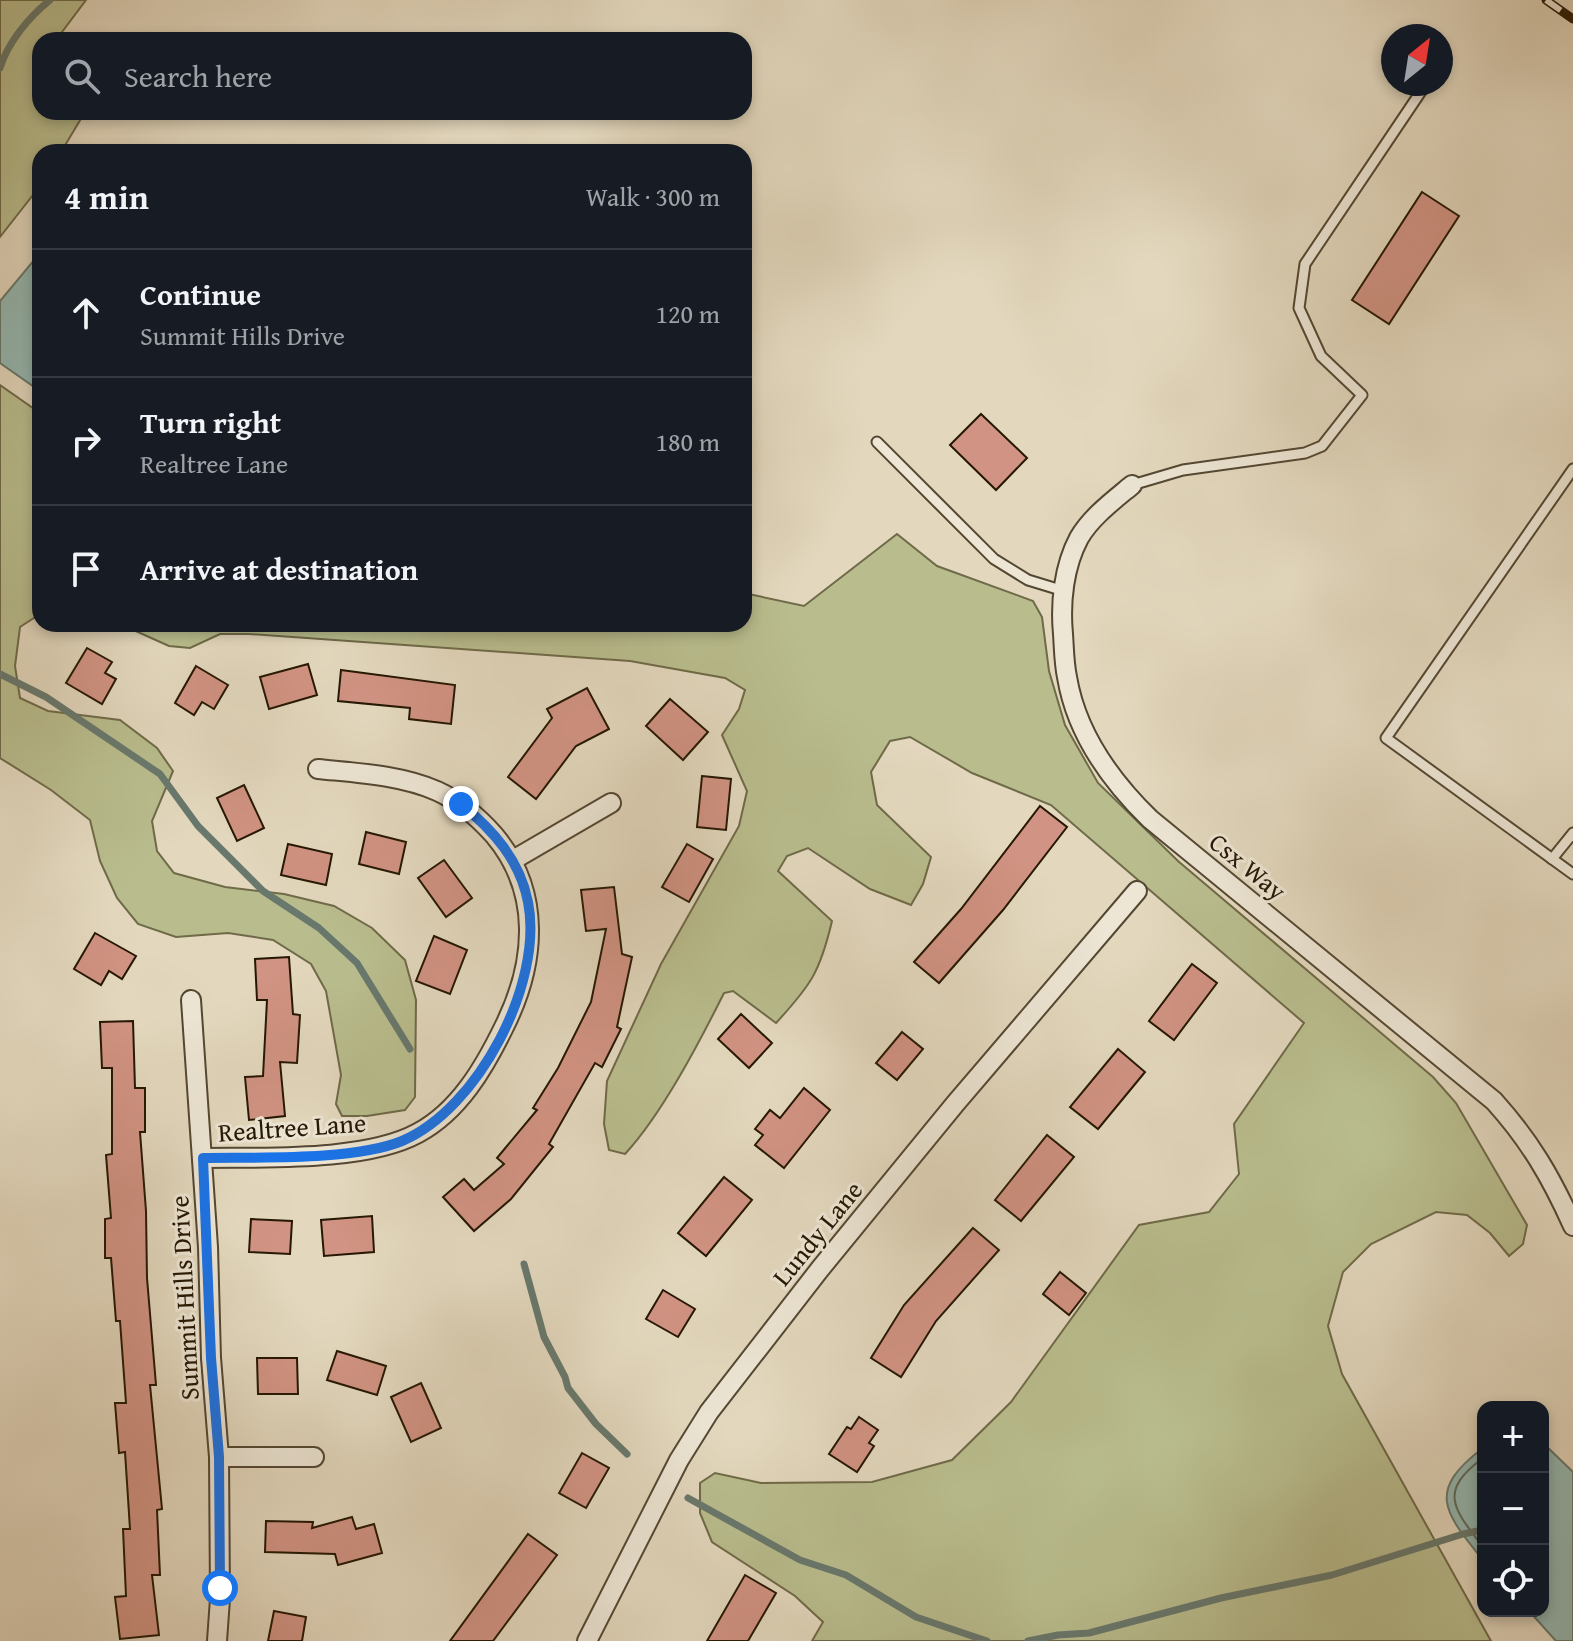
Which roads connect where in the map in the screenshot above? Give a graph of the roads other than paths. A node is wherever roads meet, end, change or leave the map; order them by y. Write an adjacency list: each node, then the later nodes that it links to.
1 (1418, 96): 4 (lane)
2 (877, 442): 5 (lane)
3 (1573, 469): 9 (lane)
4 (1132, 485): 5 (street, Csx Way)
5 (1064, 591): 15 (street, Csx Way)
6 (318, 769): 10 (street, Realtree Lane)
7 (611, 803): 10 (street)
8 (1573, 833): 9 (lane)
9 (1552, 859): 11 (lane)
10 (513, 860): 14 (street, Realtree Lane)
11 (1573, 874)
12 (1137, 891): 19 (street, Lundy Lane)
13 (191, 1000): 14 (street, Summit Hills Drive)
14 (203, 1158): 16 (street, Summit Hills Drive)
15 (1573, 1226)
16 (219, 1457): 17 (street); 18 (street, Summit Hills Drive)
17 (314, 1457)
18 (217, 1641)
19 (587, 1641)

